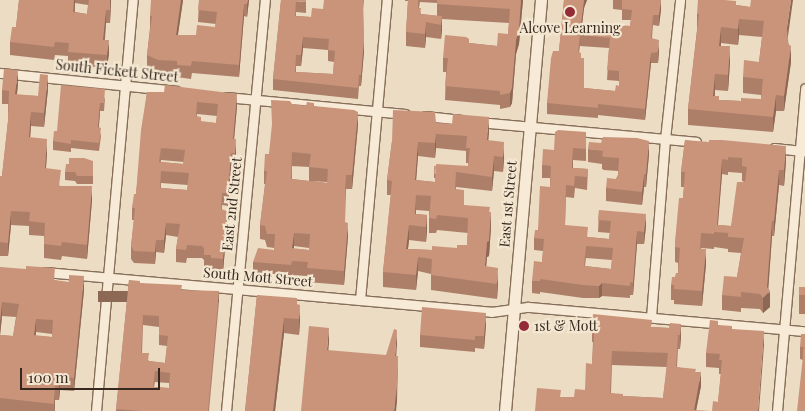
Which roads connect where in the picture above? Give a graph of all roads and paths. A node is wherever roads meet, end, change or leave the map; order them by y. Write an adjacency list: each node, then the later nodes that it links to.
1 (133, 0): 7 (street)
2 (265, 0): 11 (street, East 2nd Street)
3 (387, 0): 12 (street)
4 (541, 0): 13 (street, East 1st Street)
5 (680, 0): 14 (street)
6 (0, 72): 7 (street, South Fickett Street)
7 (124, 85): 9 (street, South Fickett Street); 19 (street)
8 (805, 88): 17 (street)
9 (190, 93)
10 (219, 96): 11 (street)
11 (256, 100): 12 (street); 20 (street, East 2nd Street)
12 (377, 112): 13 (street); 21 (street)
13 (530, 127): 14 (street); 22 (street, East 1st Street)
14 (665, 139): 15 (street); 23 (street)
15 (704, 142)
16 (761, 147): 17 (street)
17 (802, 151): 24 (street)
18 (38, 271): 19 (street, South Mott Street)
19 (107, 276): 20 (street, South Mott Street); 26 (street)
20 (237, 290): 21 (street, South Mott Street); 27 (street, East 2nd Street)
21 (360, 300): 22 (street, South Mott Street)
22 (514, 311): 23 (street, South Mott Street); 28 (street, East 1st Street)
23 (651, 317): 24 (street, South Mott Street)
24 (784, 329): 25 (street, South Mott Street); 29 (street)
25 (805, 331)
26 (96, 411)
27 (226, 411)
28 (505, 411)
29 (777, 411)

